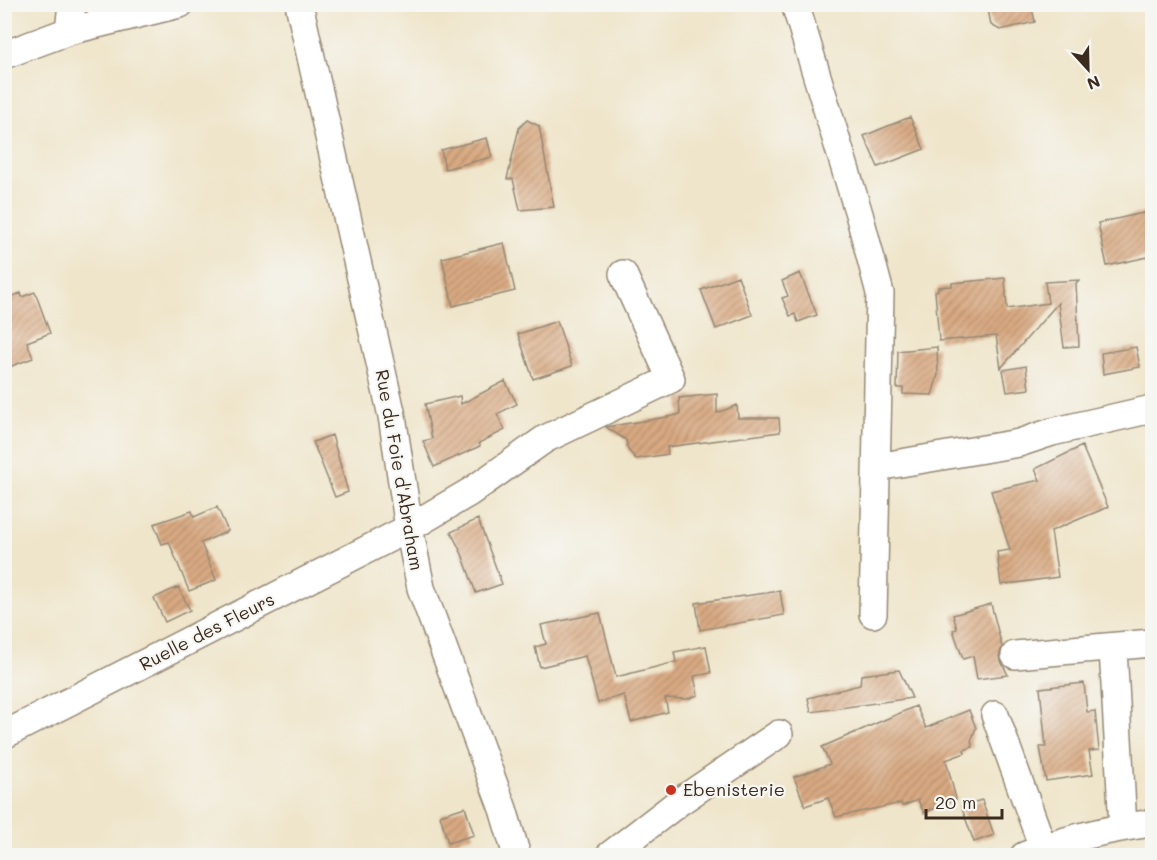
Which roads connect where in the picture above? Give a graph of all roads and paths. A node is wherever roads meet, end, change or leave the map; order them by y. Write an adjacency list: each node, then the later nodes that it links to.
1 (72, 4): 5 (street)
2 (180, 4): 5 (street)
3 (299, 4): 10 (street, Rue du Foie d'Abraham)
4 (795, 4): 9 (street)
5 (69, 32): 6 (street)
6 (4, 55)
7 (623, 274): 10 (street, Ruelle des Fleurs)
8 (1152, 409): 9 (street)
9 (877, 467): 11 (street)
10 (408, 528): 17 (street, Ruelle des Fleurs); 21 (street, Rue du Foie d'Abraham)
11 (873, 614)
12 (1152, 643): 13 (street)
13 (1113, 649): 14 (street); 19 (street)
14 (1015, 655)
15 (995, 715): 20 (street)
16 (779, 734): 22 (street)
17 (4, 735)
18 (1152, 823): 19 (street)
19 (1123, 827): 20 (street)
20 (1038, 853)
21 (517, 855)
22 (609, 855)

